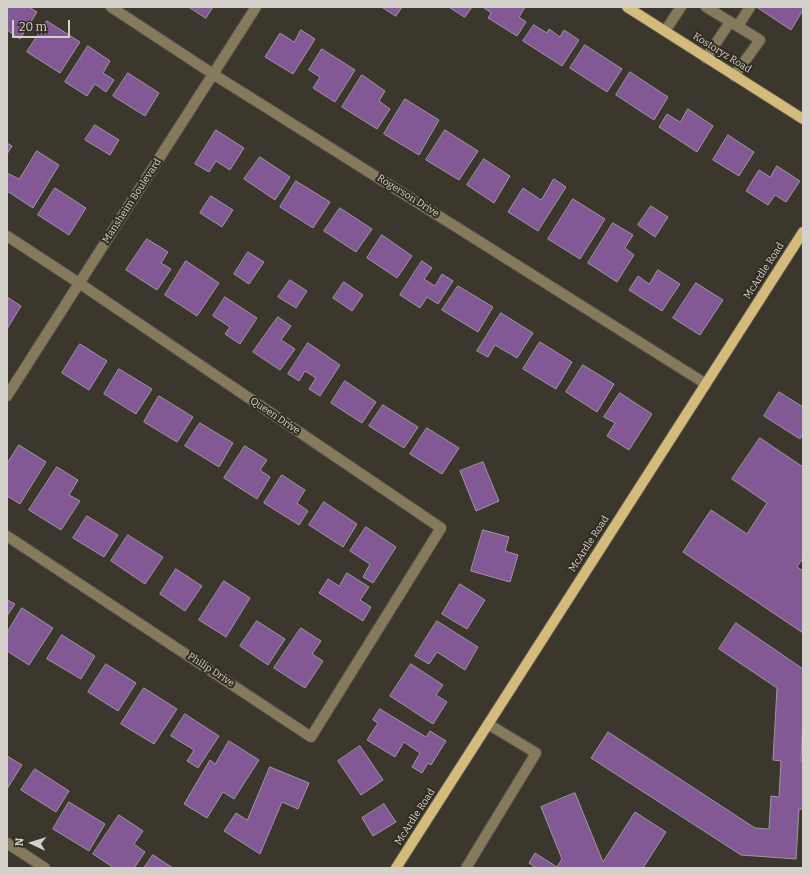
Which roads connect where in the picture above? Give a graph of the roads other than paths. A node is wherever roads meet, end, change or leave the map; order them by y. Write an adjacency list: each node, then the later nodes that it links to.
1 (112, 7): 10 (street, Rogerson Drive)
2 (256, 7): 10 (street, Mansheim Boulevard)
3 (627, 7): 8 (main road, Kostoryz Road)
4 (681, 7): 8 (street)
5 (706, 7): 7 (street)
6 (750, 7): 7 (street)
7 (734, 24): 9 (street); 11 (street)
8 (665, 31): 9 (main road, Kostoryz Road)
9 (706, 58): 11 (main road, Kostoryz Road)
10 (213, 74): 15 (street, Mansheim Boulevard); 16 (street, Rogerson Drive)
11 (734, 76): 12 (main road, Kostoryz Road)
12 (803, 119)
13 (803, 232): 16 (main road, McArdle Road)
14 (7, 236): 15 (street, Queen Drive)
15 (79, 283): 17 (street, Mansheim Boulevard); 19 (street, Queen Drive)
16 (706, 384): 20 (main road, McArdle Road)
17 (7, 396)
18 (7, 536): 19 (street, Philip Drive)
19 (377, 632)
20 (488, 724): 23 (main road, McArdle Road); 24 (street)
21 (7, 843): 22 (street)
22 (45, 868)
23 (396, 868)
24 (466, 868)

